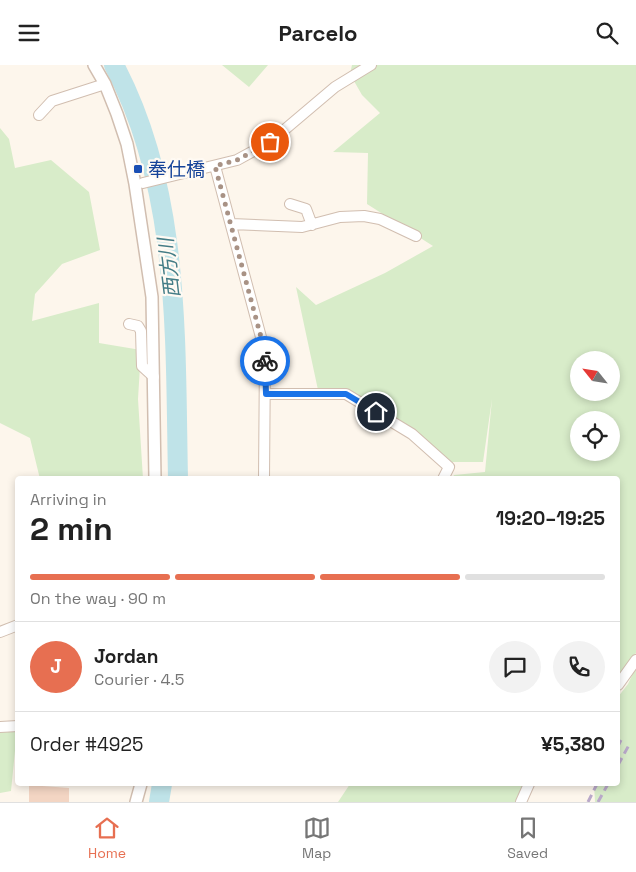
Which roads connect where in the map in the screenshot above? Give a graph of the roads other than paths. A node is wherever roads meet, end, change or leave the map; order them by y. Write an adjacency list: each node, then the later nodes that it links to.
1 (94, 65): 3 (street)
2 (371, 65): 5 (street)
3 (105, 84): 4 (street); 6 (street)
4 (39, 115)
5 (215, 166): 6 (street); 8 (street)
6 (139, 184): 12 (street)
7 (290, 205): 9 (street)
8 (231, 224): 9 (street); 13 (street)
9 (312, 225): 10 (street)
10 (416, 236)
11 (128, 324): 12 (street)
12 (154, 377): 14 (street)
13 (266, 394): 15 (street); 16 (street)
14 (156, 476)
15 (264, 476)
16 (444, 476)
17 (15, 626): 18 (street)
18 (0, 632)
19 (636, 660): 20 (street)
20 (620, 682)
21 (15, 726): 22 (street)
22 (0, 727)
23 (140, 786): 25 (street)
24 (528, 786): 26 (street)
25 (136, 802)
26 (521, 802)

